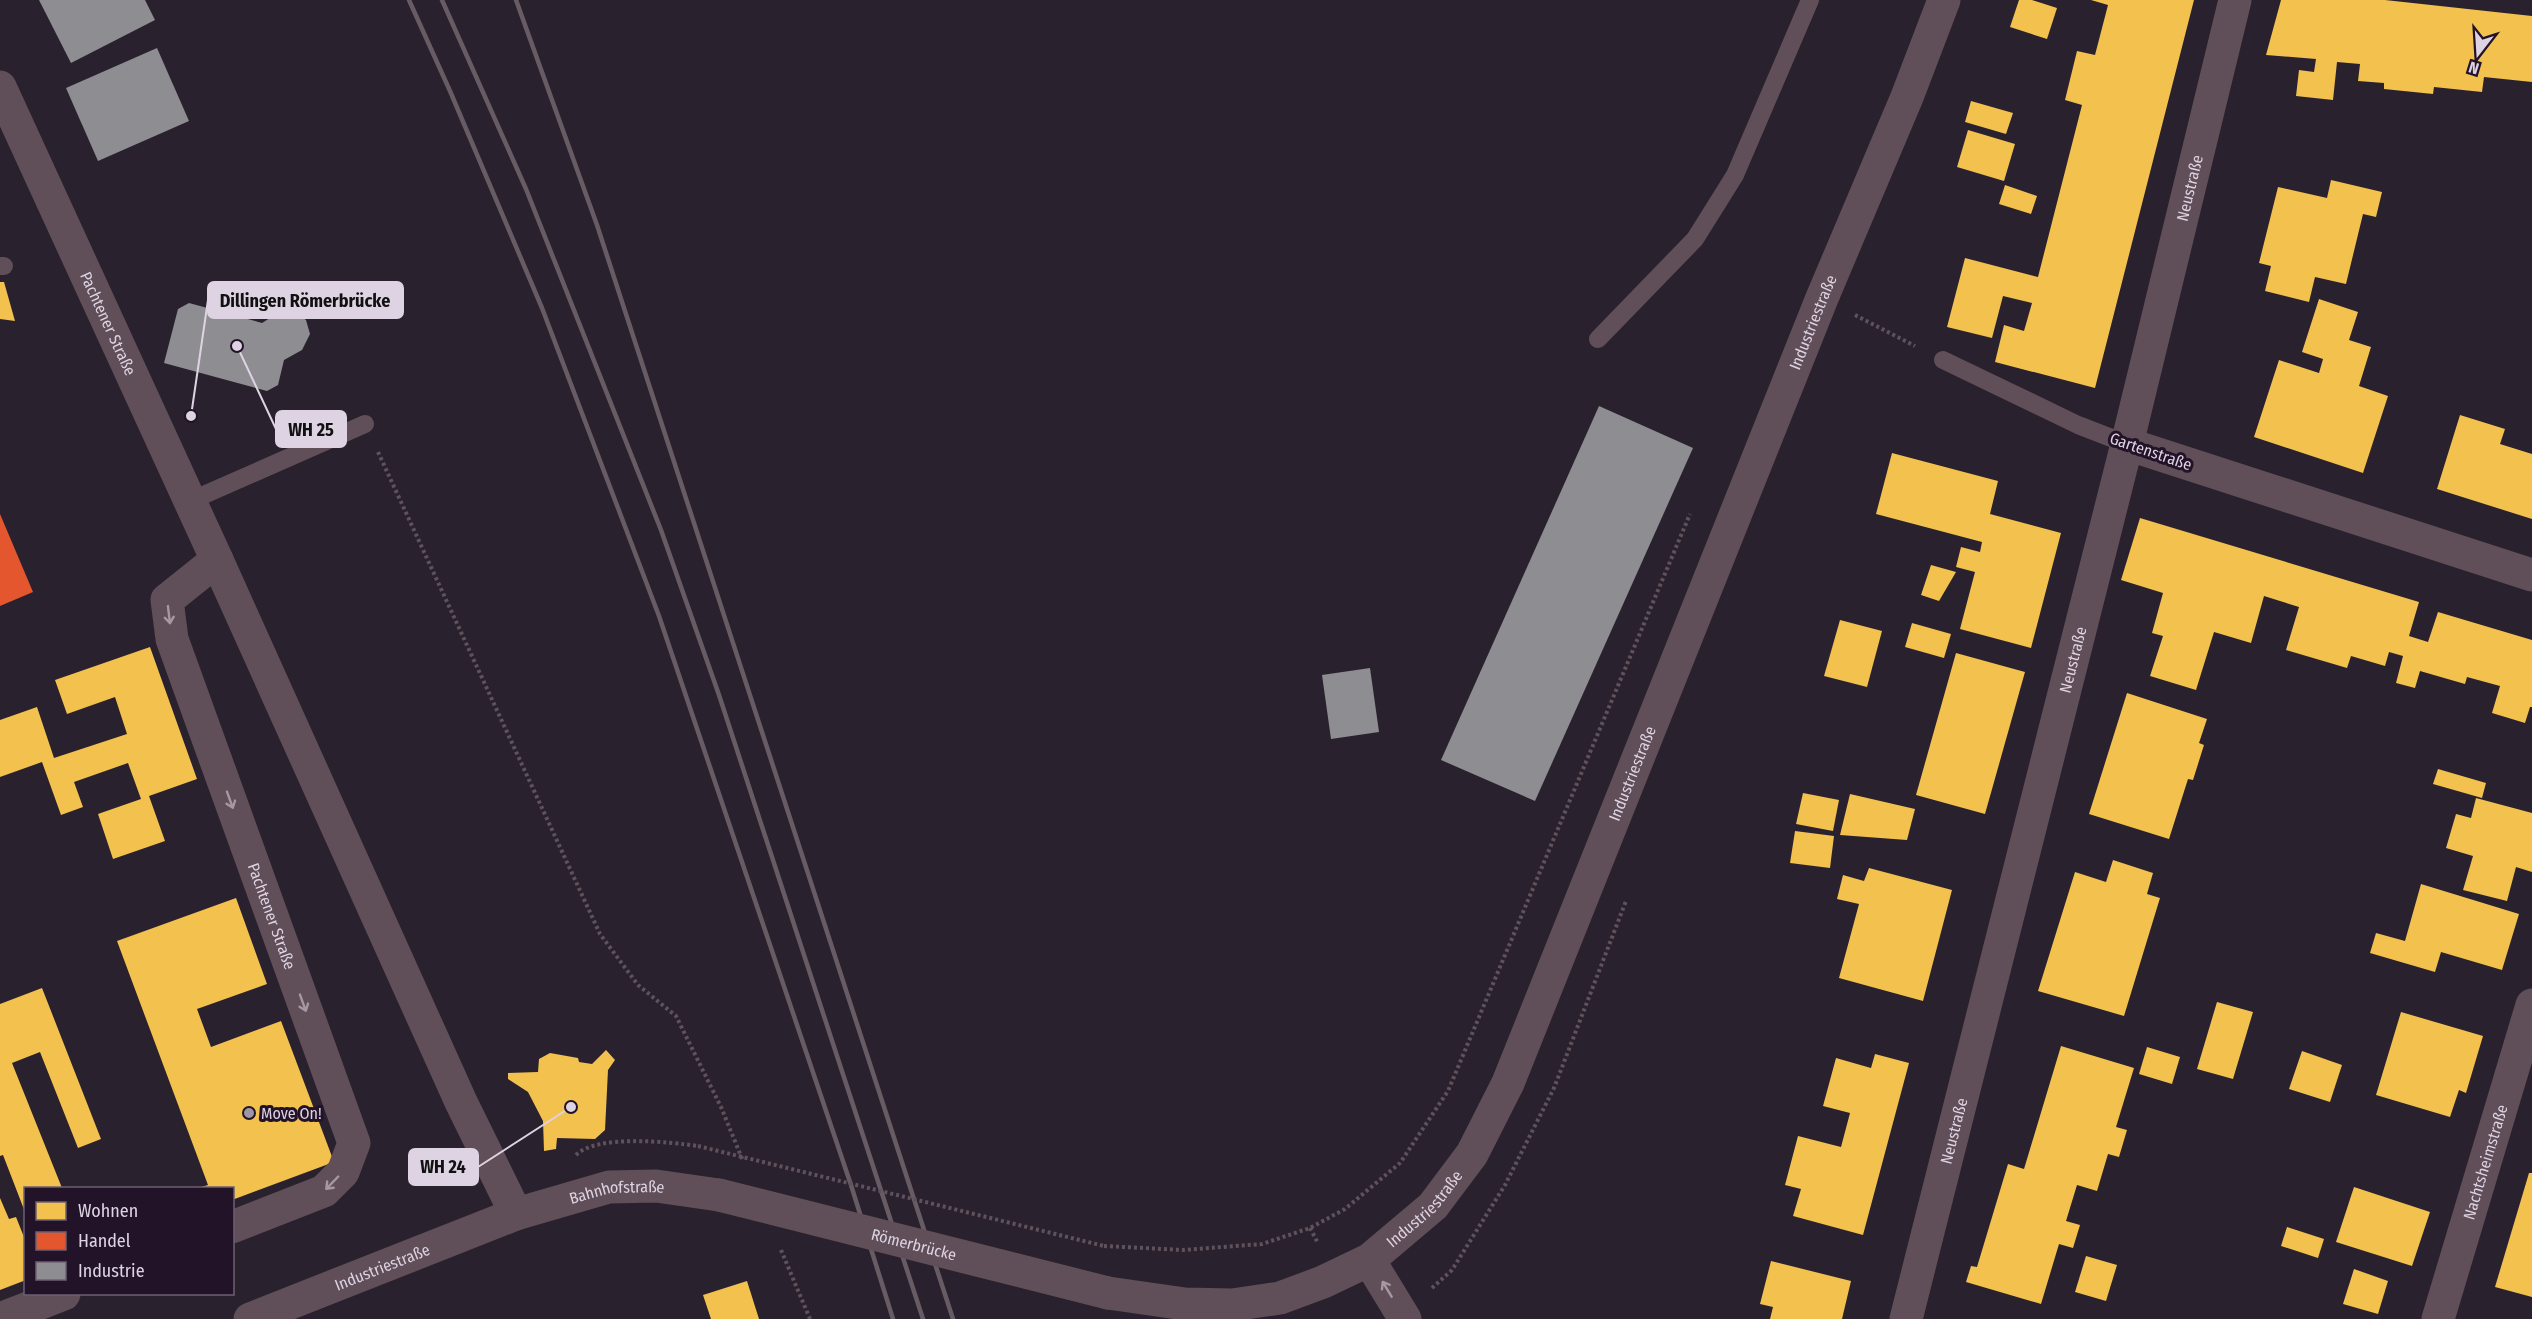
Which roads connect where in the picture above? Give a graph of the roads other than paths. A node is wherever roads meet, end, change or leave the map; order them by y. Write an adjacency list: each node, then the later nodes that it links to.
1 (1810, 0): 5 (lane)
2 (1944, 0): 16 (street, Industriestraße)
3 (2235, 0): 8 (street, Neustraße)
4 (0, 87): 9 (street, Pachtener Straße)
5 (1598, 339)
6 (1943, 360): 8 (lane, Gartenstraße)
7 (365, 424): 9 (lane)
8 (2127, 444): 11 (street, Gartenstraße); 23 (street, Neustraße)
9 (190, 501): 10 (street, Pachtener Straße)
10 (217, 560): 14 (street, Pachtener Straße); 15 (street, Pachtener Straße, one-way to 15)
11 (2532, 575)
12 (2532, 1005): 24 (street, Nachtsheimstraße)
13 (718, 1195): 14 (street, Bahnhofstraße); 17 (street, Römerbrücke, bridge)
14 (516, 1214): 21 (street, Industriestraße)
15 (234, 1226)
16 (1369, 1260): 19 (street, Industriestraße); 22 (street, one-way to 16)
17 (1108, 1293): 19 (street, Industriestraße)
18 (59, 1295): 20 (street)
19 (1290, 1309)
20 (0, 1319)
21 (250, 1319)
22 (1405, 1319)
23 (1906, 1319)
24 (2438, 1319)

